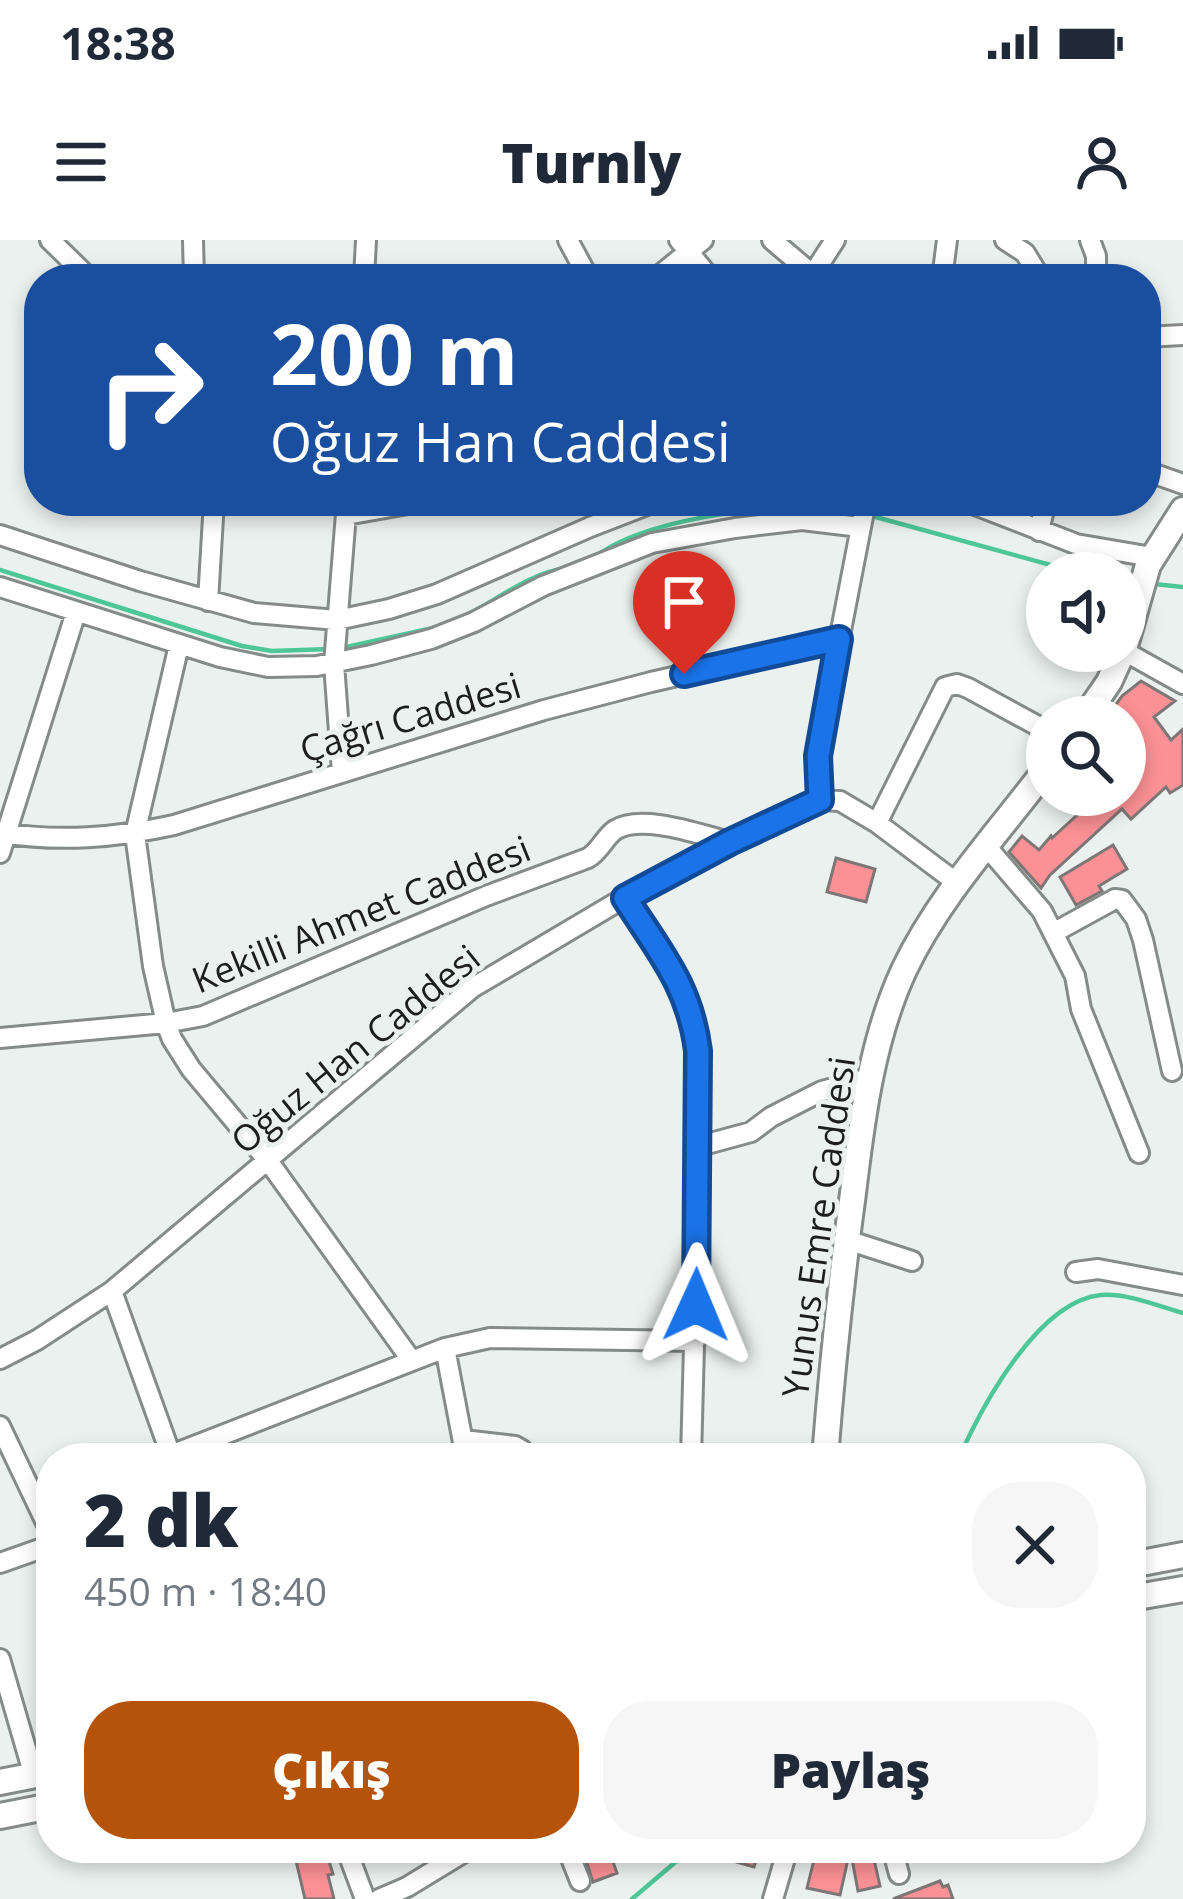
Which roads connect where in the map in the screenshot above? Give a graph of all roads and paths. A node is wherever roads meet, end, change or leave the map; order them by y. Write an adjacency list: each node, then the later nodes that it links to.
1 (50, 240): 4 (street)
2 (772, 240): 5 (street)
3 (1005, 240): 6 (street)
4 (75, 264)
5 (800, 264)
6 (1032, 264)
7 (1183, 510): 16 (main road)
8 (213, 516): 19 (street)
9 (345, 516): 21 (street)
10 (617, 516): 21 (street)
11 (862, 516): 22 (street); 24 (street)
12 (1002, 516): 14 (street)
13 (1042, 516): 14 (street)
14 (1039, 531): 16 (street)
15 (0, 535): 19 (street)
16 (1150, 561): 17 (main road)
17 (1146, 573)
18 (0, 587): 20 (street)
19 (208, 601): 21 (street)
20 (76, 612): 23 (street); 33 (street)
21 (337, 625): 24 (street)
22 (839, 639): 28 (street, Çağrı Caddesi); 30 (street)
23 (179, 645): 24 (street); 32 (street)
24 (334, 660): 28 (street)
25 (1146, 662): 26 (street)
26 (1183, 684)
27 (1026, 720): 31 (street)
28 (342, 772): 32 (street, Çağrı Caddesi)
29 (1026, 796): 35 (main road, Yunus Emre Caddesi)
30 (820, 800): 31 (street); 34 (street, Oğuz Han Caddesi)
31 (877, 823): 36 (street)
32 (135, 834): 33 (street, Çağrı Caddesi); 39 (street)
33 (2, 840)
34 (730, 842): 37 (street, Oğuz Han Caddesi); 39 (street, Kekilli Ahmet Caddesi)
35 (987, 847): 36 (main road, Yunus Emre Caddesi); 38 (street)
36 (958, 883): 42 (main road, Yunus Emre Caddesi)
37 (625, 898): 43 (street); 45 (street, Oğuz Han Caddesi)
38 (1053, 933): 41 (street); 44 (street)
39 (166, 1023): 40 (street, Kekilli Ahmet Caddesi); 45 (street)
40 (0, 1038)
41 (1172, 1071)
42 (871, 1078): 43 (street); 46 (main road, Yunus Emre Caddesi)
43 (696, 1147): 51 (street)
44 (1139, 1153)
45 (269, 1162): 50 (street, Oğuz Han Caddesi); 54 (street)
46 (847, 1240): 47 (street); 60 (main road, Yunus Emre Caddesi)
47 (912, 1261)
48 (1076, 1272): 49 (street)
49 (1183, 1285)
50 (112, 1291): 53 (street, Oğuz Han Caddesi); 56 (street)
51 (695, 1341): 52 (street); 59 (street)
52 (446, 1348): 54 (street); 58 (street)
53 (2, 1352)
54 (412, 1361): 57 (street)
55 (0, 1426): 61 (street)
56 (167, 1443)
57 (205, 1443)
58 (464, 1443)
59 (692, 1443)
60 (827, 1443)
61 (36, 1502)
62 (36, 1550): 65 (street)
63 (1183, 1555): 64 (main road)
64 (1146, 1562)
65 (0, 1563)
66 (1183, 1589): 67 (main road)
67 (1146, 1595)
68 (0, 1659): 69 (street)
69 (36, 1755)
70 (36, 1775): 71 (main road)
71 (0, 1783)
72 (36, 1809): 73 (main road)
73 (0, 1816)
74 (351, 1863): 81 (street)
75 (446, 1863): 82 (street)
76 (573, 1863): 80 (street)
77 (784, 1863): 83 (street)
78 (896, 1863): 79 (street)
79 (899, 1874)
80 (580, 1881)
81 (364, 1899)
82 (379, 1899)
83 (773, 1899)

